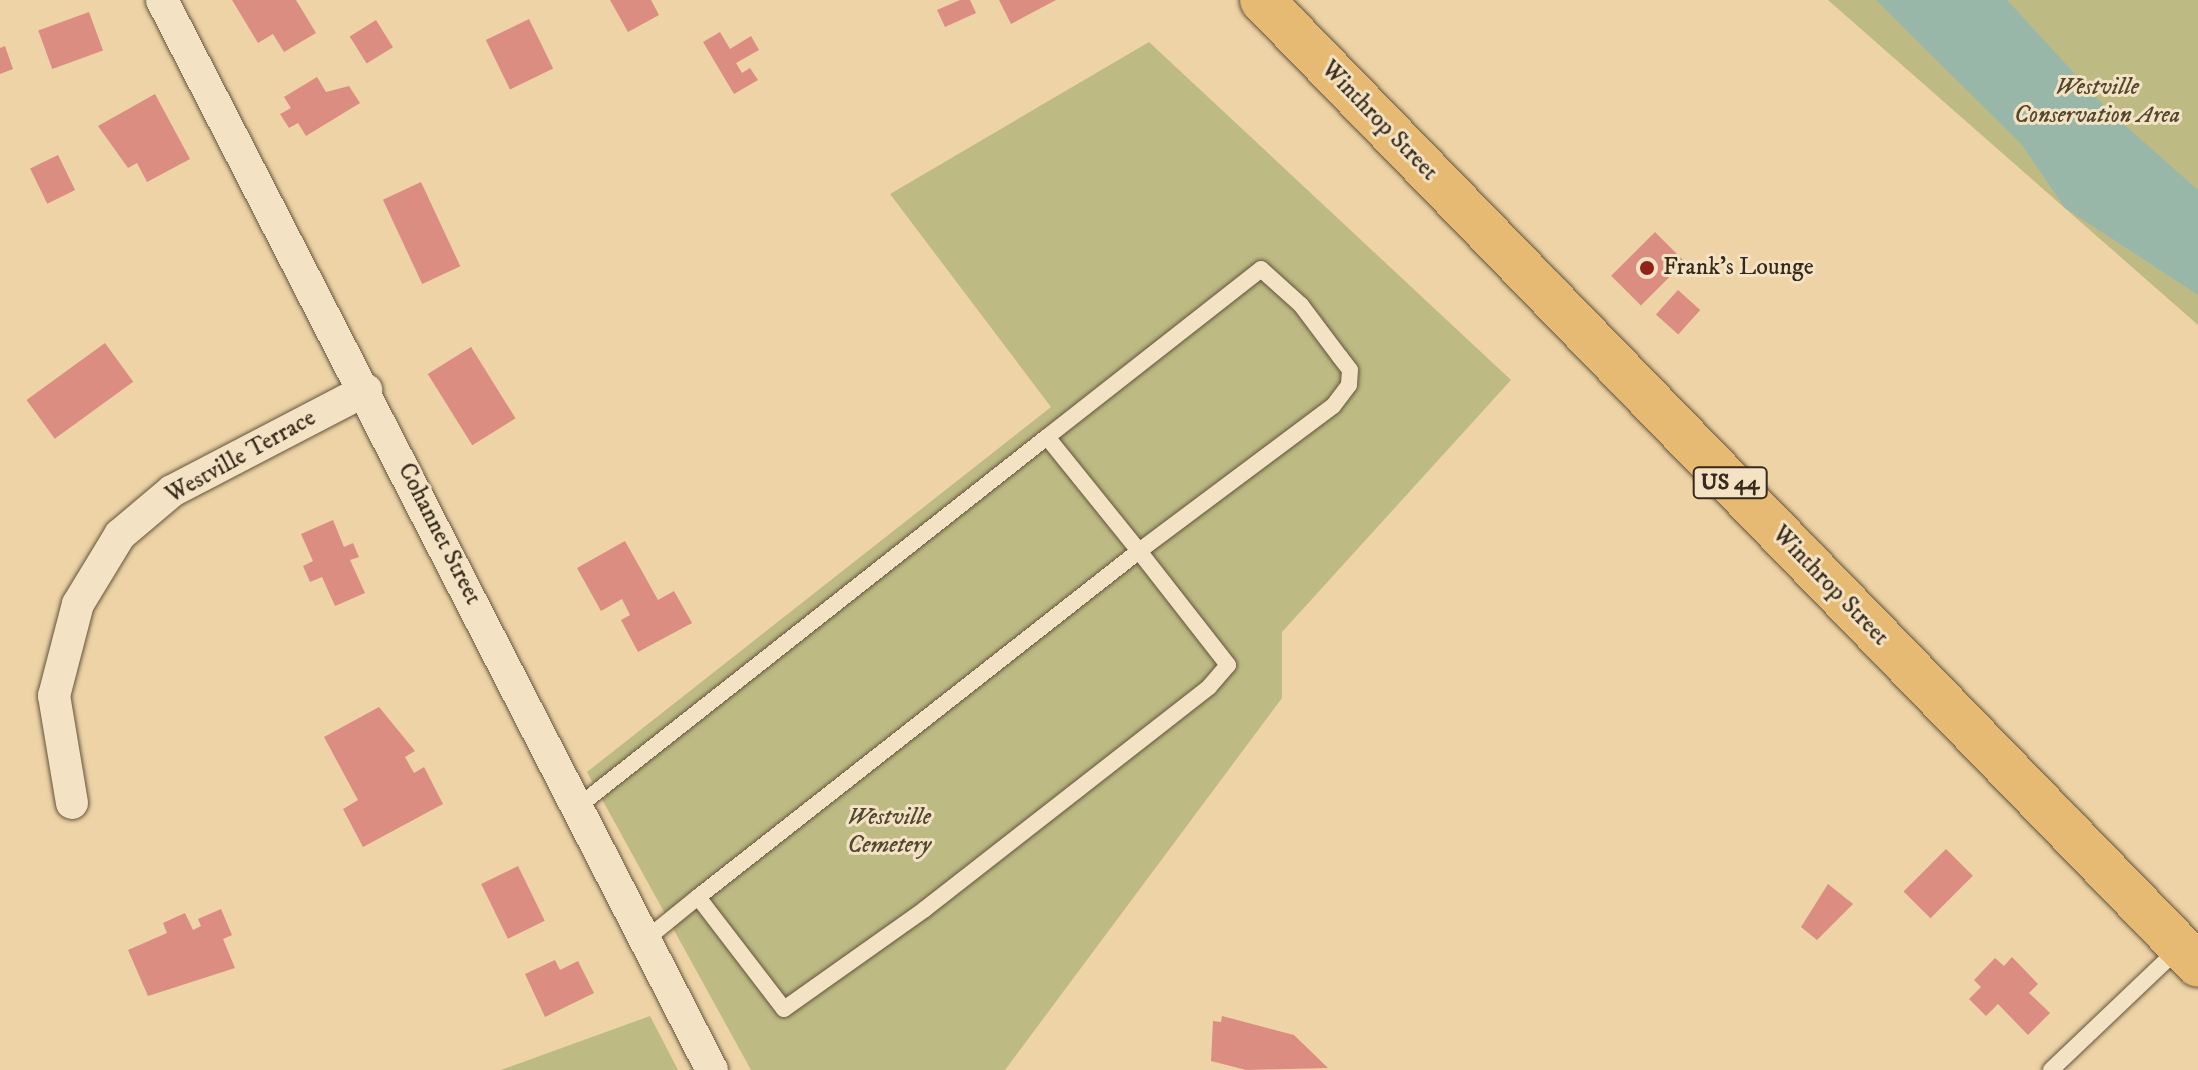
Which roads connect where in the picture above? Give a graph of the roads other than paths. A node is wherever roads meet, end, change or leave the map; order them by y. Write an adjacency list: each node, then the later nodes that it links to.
1 (162, 0): 3 (street, Cohannet Street)
2 (1262, 0): 10 (highway, Winthrop Street / US 44)
3 (366, 390): 6 (street, Westville Terrace); 7 (street, Cohannet Street)
4 (1047, 437): 5 (lane); 5 (lane); 7 (lane)
5 (1139, 551): 8 (lane); 8 (lane)
6 (72, 803)
7 (576, 808): 9 (street, Cohannet Street)
8 (698, 897): 9 (lane)
9 (645, 940): 11 (street, Cohannet Street)
10 (2189, 956): 12 (lane)
11 (712, 1070)
12 (2051, 1070)

